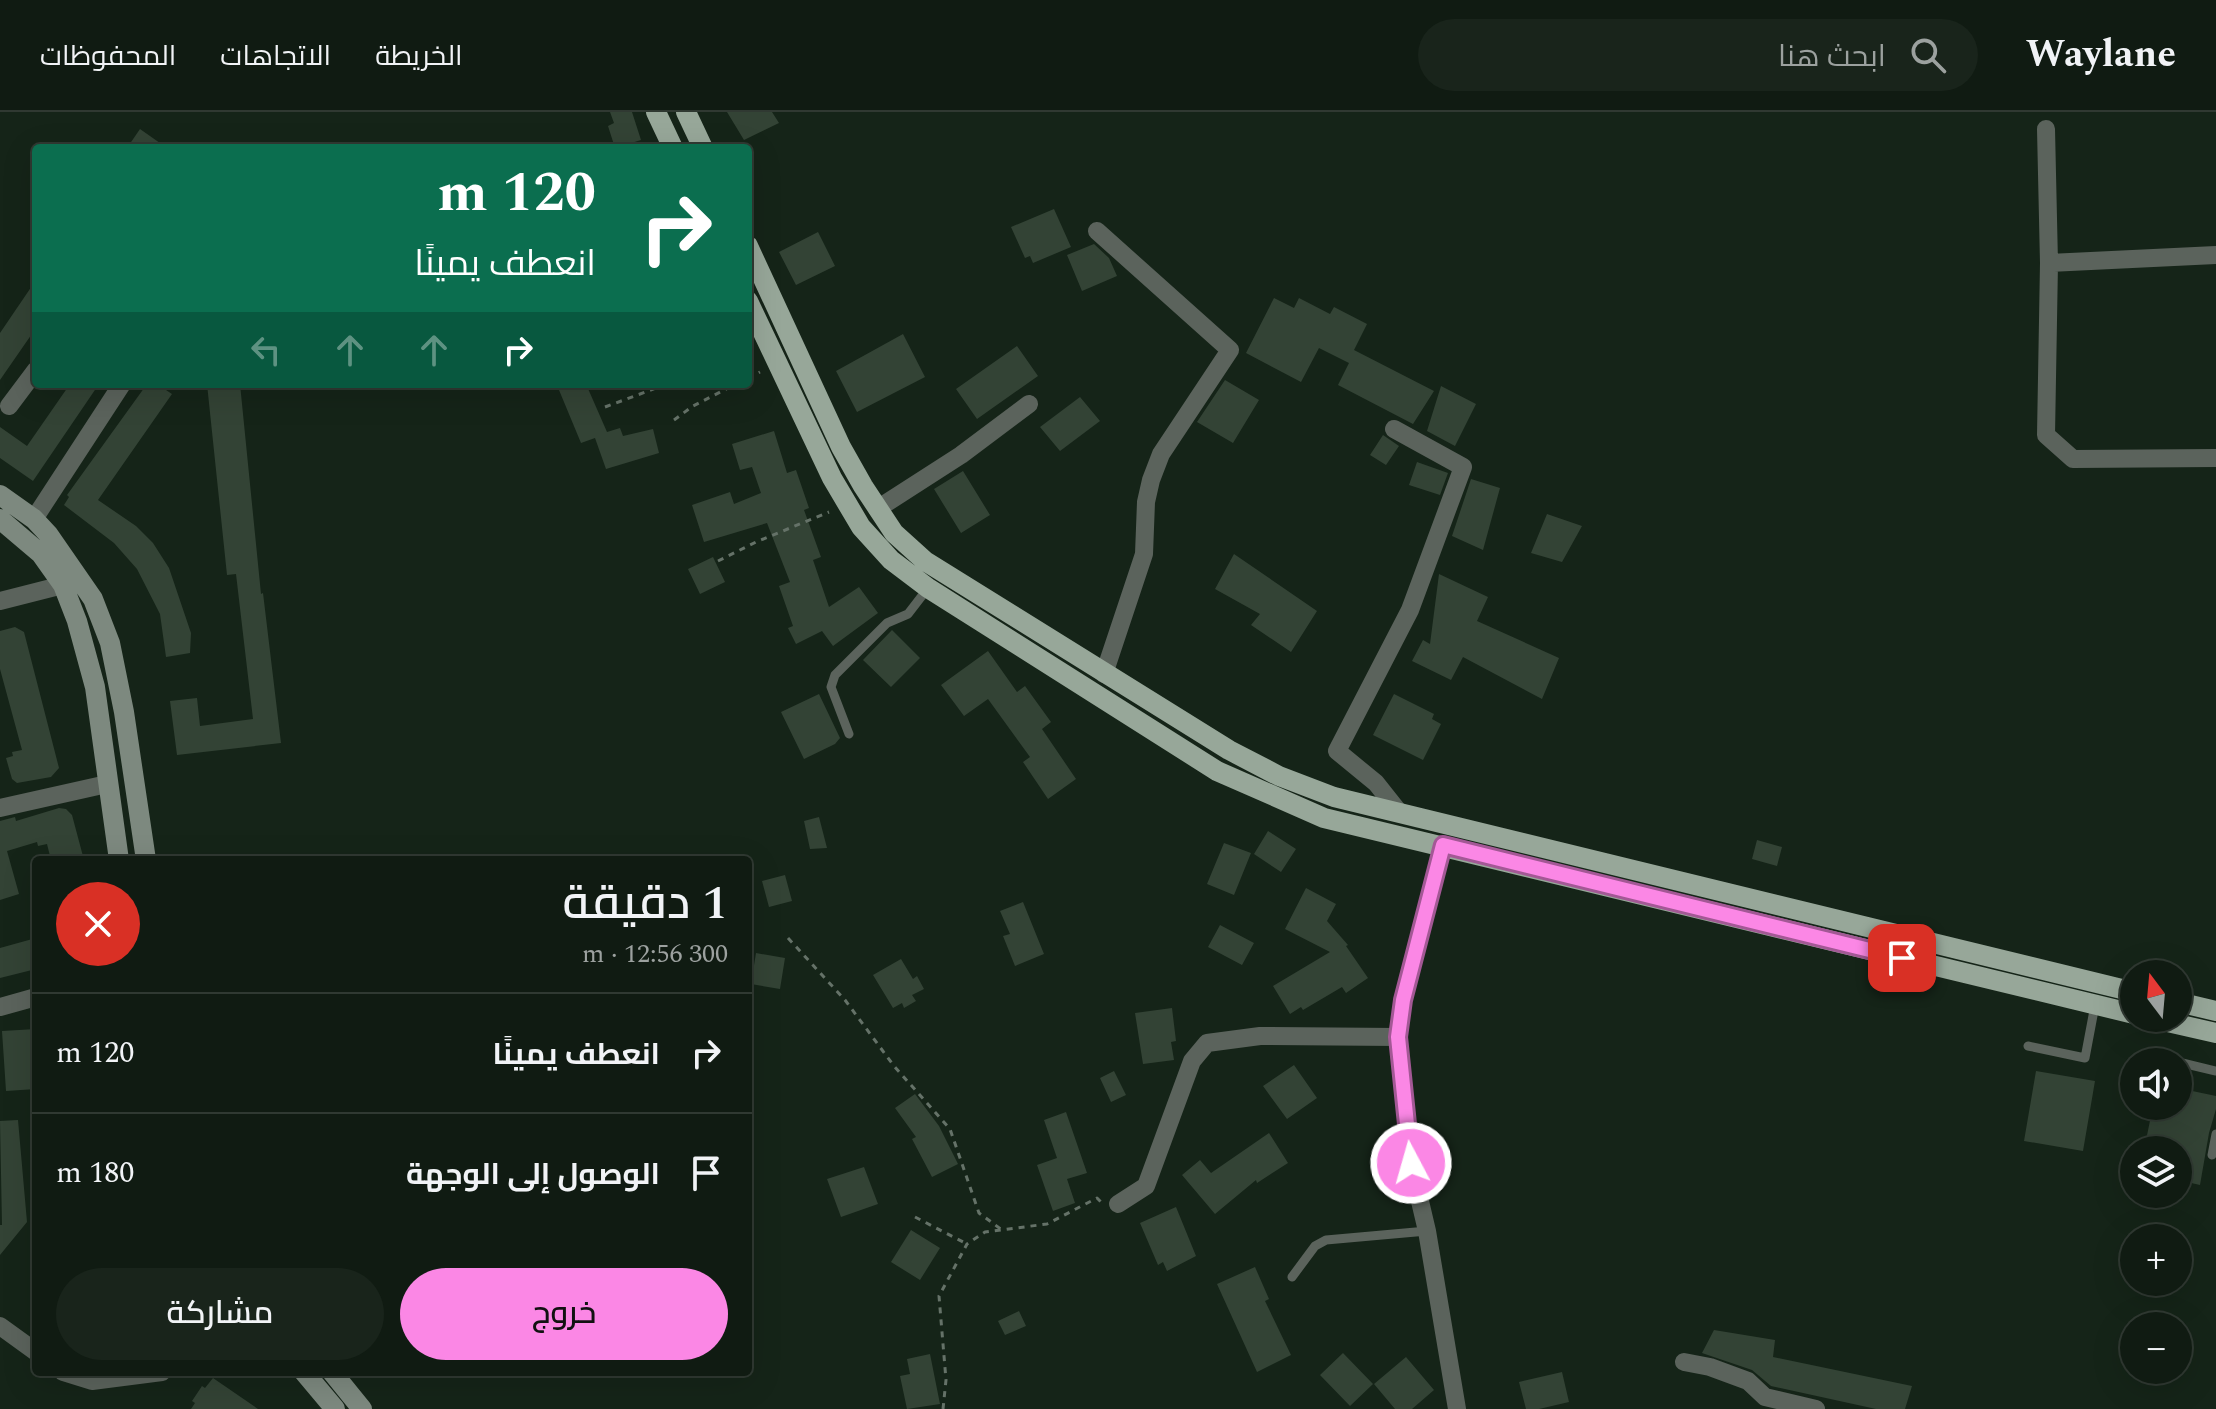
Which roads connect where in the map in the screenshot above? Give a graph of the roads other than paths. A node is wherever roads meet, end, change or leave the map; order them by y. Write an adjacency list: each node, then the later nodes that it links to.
1 (656, 112): 4 (main road)
2 (686, 112): 5 (main road)
3 (2046, 129): 9 (street)
4 (671, 144)
5 (701, 144)
6 (1097, 231): 24 (street)
7 (752, 255): 18 (main road)
8 (2216, 255): 9 (street)
9 (2049, 263): 16 (street)
10 (752, 309): 22 (main road)
11 (32, 375): 14 (street)
12 (119, 388): 20 (street)
13 (1029, 404): 18 (street)
14 (9, 406)
15 (1394, 429): 28 (street)
16 (2216, 458)
17 (0, 495): 20 (street)
18 (877, 509): 24 (main road)
19 (0, 519): 21 (street)
20 (34, 519): 31 (street)
21 (63, 585): 23 (street); 26 (street)
22 (928, 588): 25 (lane); 29 (main road)
23 (0, 601)
24 (1104, 674): 28 (main road)
25 (849, 734)
26 (107, 784): 27 (street); 30 (street)
27 (0, 808)
28 (1399, 812): 32 (main road)
29 (1443, 845): 34 (main road); 41 (street)
30 (118, 856)
31 (145, 856)
32 (2120, 989)
33 (32, 998): 36 (street)
34 (2095, 1005): 37 (main road); 42 (lane)
35 (2192, 1005): 38 (main road)
36 (0, 1007)
37 (2120, 1011)
38 (2216, 1011)
39 (2192, 1028): 40 (main road)
40 (2216, 1033)
41 (1398, 1037): 47 (street); 48 (street)
42 (2028, 1046)
43 (2192, 1065): 44 (lane)
44 (2216, 1071)
45 (2216, 1134): 46 (lane)
46 (2212, 1155)
47 (1118, 1204)
48 (1427, 1231): 49 (lane); 60 (street)
49 (1292, 1277)
50 (0, 1326): 51 (street)
51 (32, 1349)
52 (1684, 1362): 57 (street)
53 (76, 1376): 54 (street)
54 (131, 1376)
55 (307, 1376): 58 (street)
56 (335, 1376): 59 (street)
57 (1765, 1403): 61 (street)
58 (335, 1409)
59 (362, 1409)
60 (1457, 1409)
61 (1816, 1409)

